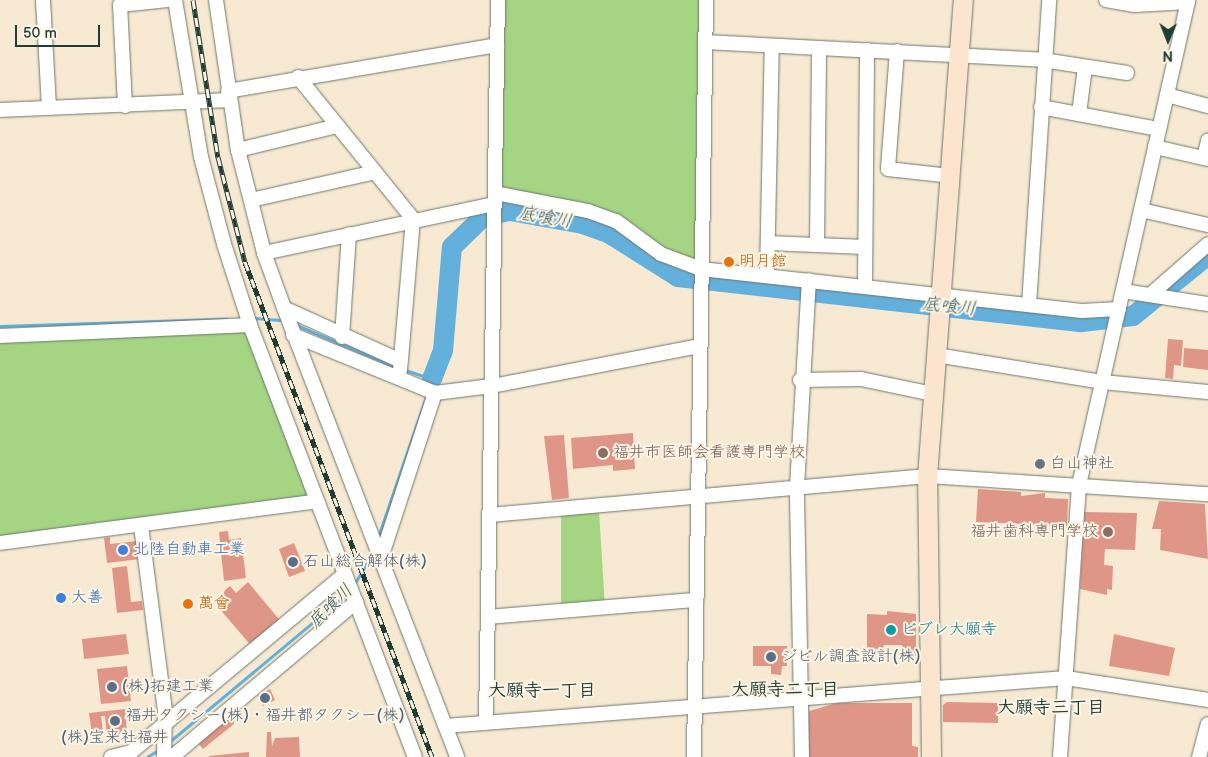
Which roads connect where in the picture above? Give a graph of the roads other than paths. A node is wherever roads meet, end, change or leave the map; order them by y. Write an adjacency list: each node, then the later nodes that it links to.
1 (43, 0): 28 (street)
2 (168, 0): 25 (street)
3 (175, 0): 24 (street)
4 (216, 0): 23 (street)
5 (498, 0): 12 (street)
6 (706, 0): 11 (street)
7 (963, 0): 17 (street)
8 (1049, 0): 18 (street)
9 (1106, 0): 10 (street)
10 (1188, 1): 22 (street)
11 (705, 42): 13 (street); 50 (street)
12 (497, 45): 21 (street); 39 (street)
13 (772, 46): 14 (street); 45 (street)
14 (819, 48): 15 (street); 47 (street)
15 (867, 50): 16 (street); 48 (street)
16 (897, 52): 17 (street); 38 (street)
17 (959, 54): 18 (street); 38 (street)
18 (1043, 60): 19 (street); 27 (street)
19 (1086, 67): 20 (street); 30 (street)
20 (1127, 73)
21 (298, 78): 23 (street); 31 (street)
22 (1167, 95): 26 (street); 32 (street)
23 (228, 96): 24 (street); 35 (street)
24 (191, 104): 25 (street); 61 (street)
25 (125, 106): 28 (street)
26 (1208, 106)
27 (1041, 107): 30 (street); 58 (street)
28 (49, 108): 29 (street)
29 (0, 110)
30 (1079, 114): 32 (street)
31 (337, 126): 35 (street); 37 (street)
32 (1159, 129): 34 (street)
33 (1208, 140): 36 (street)
34 (1155, 148): 36 (street); 41 (street)
35 (238, 150): 40 (street)
36 (1206, 158)
37 (375, 172): 40 (street); 42 (street)
38 (950, 176): 55 (street)
39 (495, 199): 42 (street); 50 (street); 71 (street)
40 (251, 200): 49 (street)
41 (1141, 210): 43 (street); 54 (street)
42 (413, 219): 44 (street); 67 (street)
43 (1208, 225)
44 (349, 234): 49 (street); 64 (street)
45 (768, 243): 47 (street); 51 (street)
46 (1208, 244): 56 (street)
47 (817, 245): 48 (street)
48 (865, 247): 53 (street)
49 (264, 253): 59 (street)
50 (701, 269): 51 (street); 65 (street)
51 (767, 276): 52 (street)
52 (809, 280): 53 (street); 69 (street)
53 (865, 286): 55 (street)
54 (1123, 291): 56 (street); 60 (street)
55 (941, 294): 58 (street); 66 (street)
56 (1150, 295): 57 (street)
57 (1208, 304)
58 (1030, 305): 60 (street)
59 (284, 308): 62 (street); 64 (street)
60 (1118, 310): 70 (street)
61 (250, 326): 63 (street); 80 (street)
62 (294, 335): 68 (street); 84 (street)
63 (0, 336)
64 (342, 336): 67 (street)
65 (700, 346): 71 (street); 79 (street)
66 (936, 355): 70 (street); 74 (street)
67 (401, 361): 68 (street)
68 (399, 378): 73 (street)
69 (800, 380): 74 (street); 77 (street)
70 (1102, 382): 72 (street); 76 (street)
71 (492, 386): 73 (street); 81 (street)
72 (1208, 392)
73 (436, 393): 84 (street)
74 (933, 394): 75 (street)
75 (926, 476): 76 (street); 77 (street); 90 (street)
76 (1079, 485): 78 (street); 89 (street)
77 (797, 487): 79 (street); 91 (street)
78 (1208, 494)
79 (698, 496): 81 (street); 86 (street)
80 (317, 501): 82 (street); 85 (street)
81 (490, 515): 88 (street)
82 (141, 526): 83 (street); 96 (street)
83 (0, 543)
84 (381, 558): 97 (street)
85 (345, 574): 87 (street); 96 (street)
86 (696, 600): 88 (street); 93 (street)
87 (356, 602): 100 (street); 101 (street)
88 (488, 617): 94 (street)
89 (1066, 678): 90 (street); 92 (street); 106 (street)
90 (930, 688): 91 (street); 105 (street)
91 (801, 698): 93 (street); 104 (street)
92 (1208, 700)
93 (694, 707): 94 (street); 103 (street)
94 (486, 722): 97 (street)
95 (1208, 724): 107 (street)
96 (165, 726): 98 (street); 99 (street)
97 (445, 726): 102 (street)
98 (111, 757)
99 (164, 757)
100 (172, 757)
101 (415, 757)
102 (457, 757)
103 (694, 757)
104 (802, 757)
105 (931, 757)
106 (1060, 757)
107 (1199, 757)

